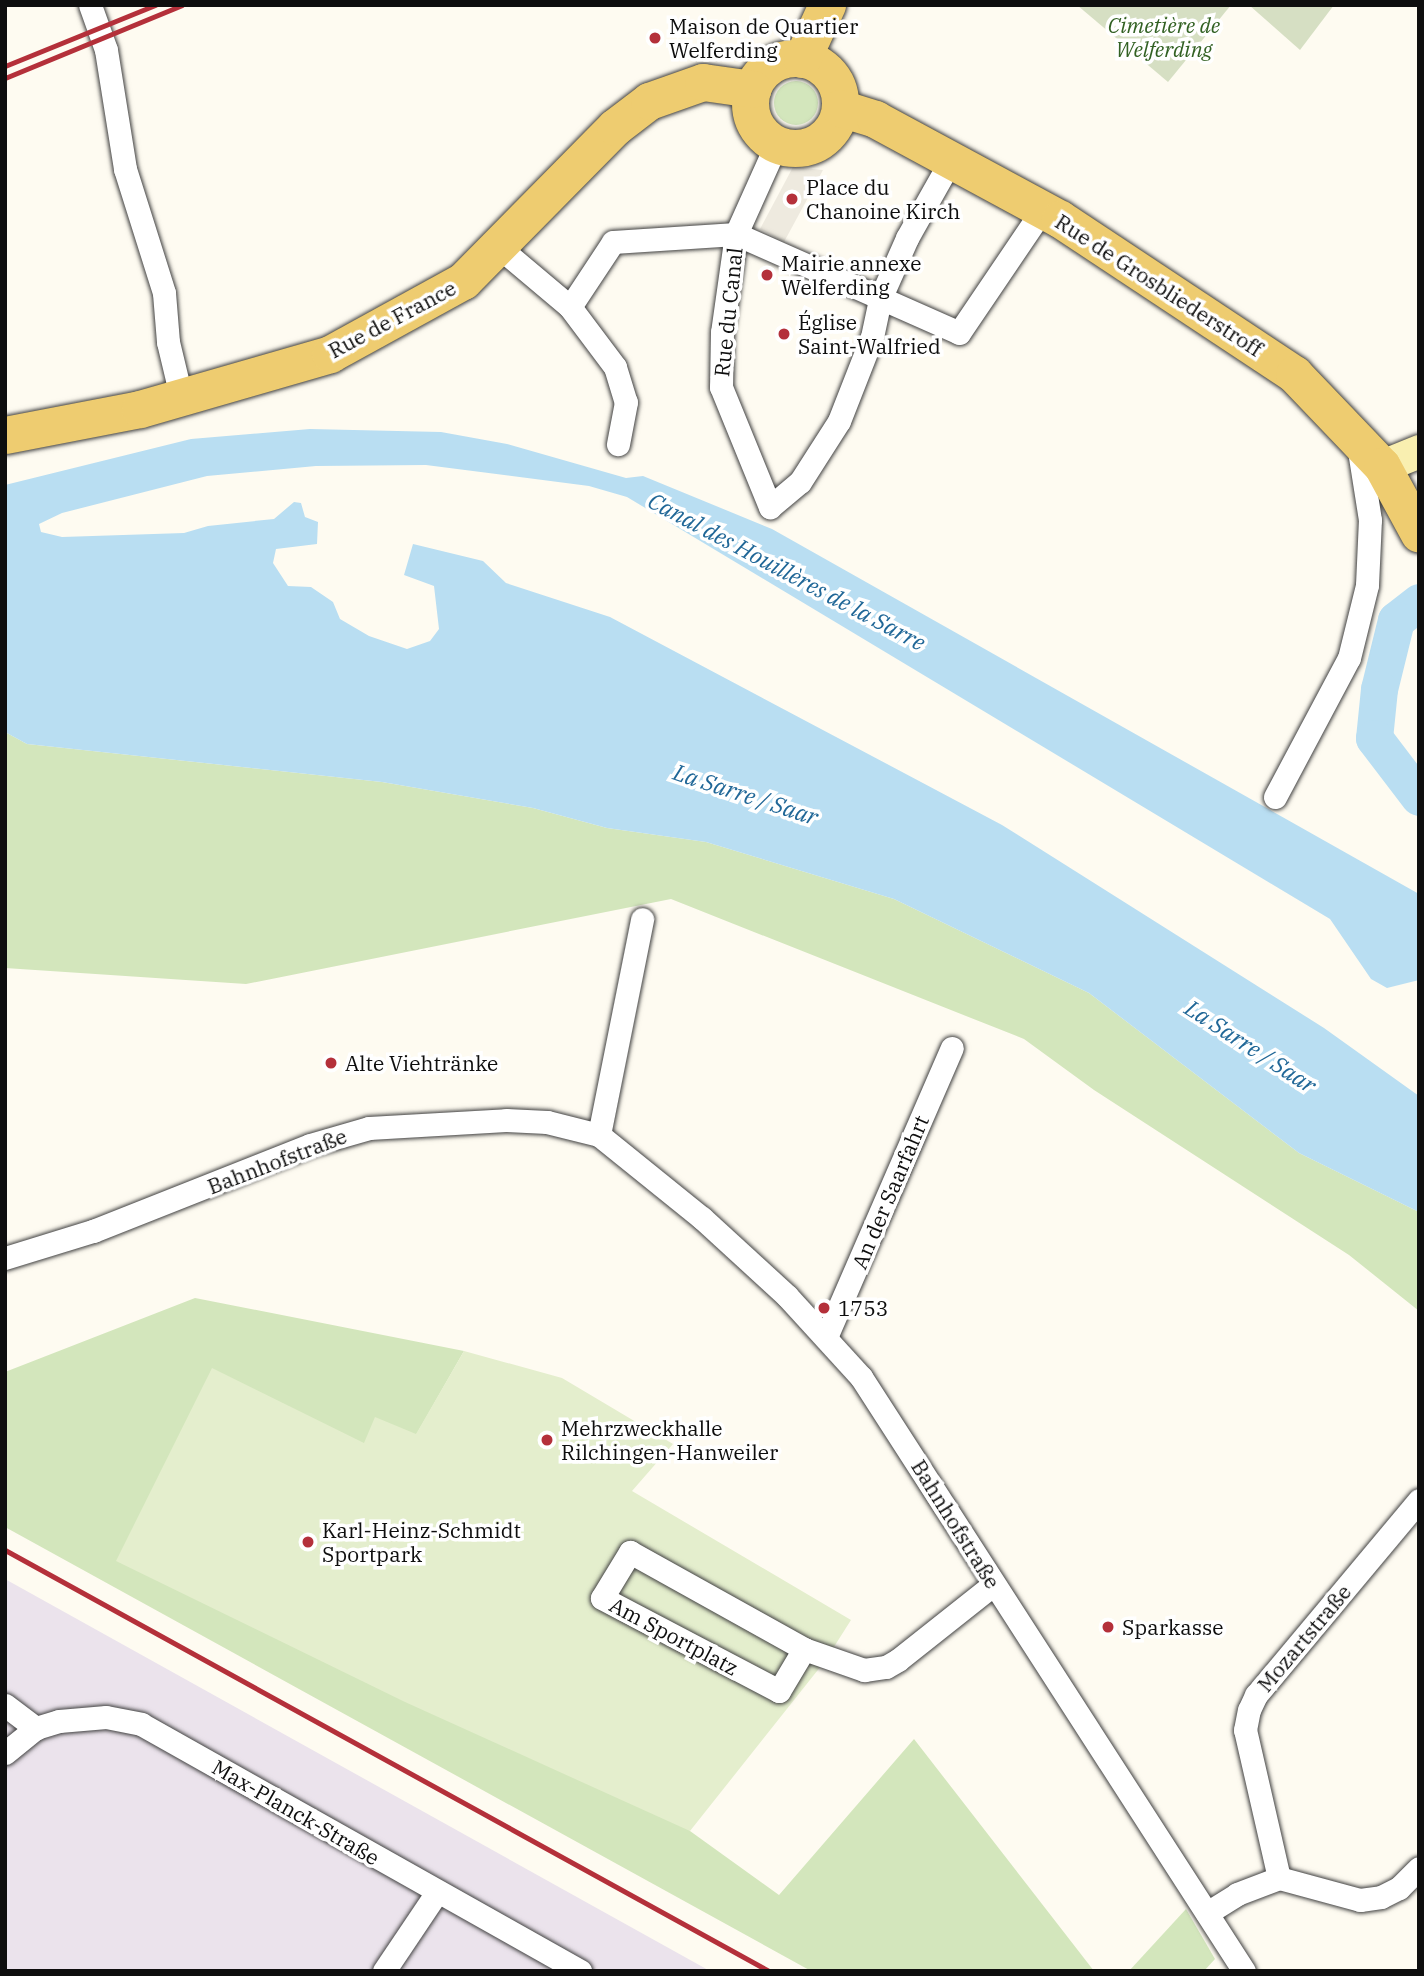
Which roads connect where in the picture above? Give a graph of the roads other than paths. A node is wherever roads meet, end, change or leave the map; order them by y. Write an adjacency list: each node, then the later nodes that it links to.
1 (90, 5): 13 (street)
2 (827, 5): 3 (main road)
3 (802, 59): 4 (main road); 5 (main road)
4 (753, 89): 6 (main road); 10 (main road, Rue de France)
5 (840, 108): 6 (main road); 7 (main road, Rue de Grosbliederstroff)
6 (776, 145): 9 (street)
7 (951, 160): 8 (main road, Rue de Grosbliederstroff); 11 (street)
8 (1043, 209): 11 (street); 15 (main road, Rue de Grosbliederstroff)
9 (737, 234): 11 (street); 11 (street, Rue du Canal); 12 (street)
10 (500, 248): 12 (street); 13 (main road, Rue de France)
11 (880, 299)
12 (570, 307): 16 (street)
13 (181, 396): 14 (main road, Rue de France)
14 (5, 435)
15 (1357, 438): 18 (main road, Rue de Grosbliederstroff); 20 (street)
16 (618, 444)
17 (1419, 451): 18 (street)
18 (1382, 467): 19 (main road, Rue de Grosbliederstroff)
19 (1419, 534)
20 (1275, 797)
21 (642, 919): 23 (street)
22 (952, 1048): 25 (street, An der Saarfahrt)
23 (599, 1135): 24 (street, Bahnhofstraße); 25 (street, Bahnhofstraße)
24 (5, 1258)
25 (827, 1335): 27 (street, Bahnhofstraße)
26 (1419, 1500): 33 (street, Mozartstraße)
27 (994, 1584): 28 (street, Am Sportplatz); 35 (street, Bahnhofstraße)
28 (804, 1649): 28 (street, Am Sportplatz)
29 (5, 1704): 30 (street)
30 (36, 1728): 31 (street, Max-Planck-Straße); 34 (street, Max-Planck-Straße)
31 (5, 1752)
32 (1419, 1868): 33 (street)
33 (1279, 1878): 35 (street)
34 (438, 1892): 36 (street); 37 (street, Max-Planck-Straße)
35 (1207, 1913): 38 (street, Bahnhofstraße)
36 (384, 1971)
37 (580, 1971)
38 (1244, 1971)

